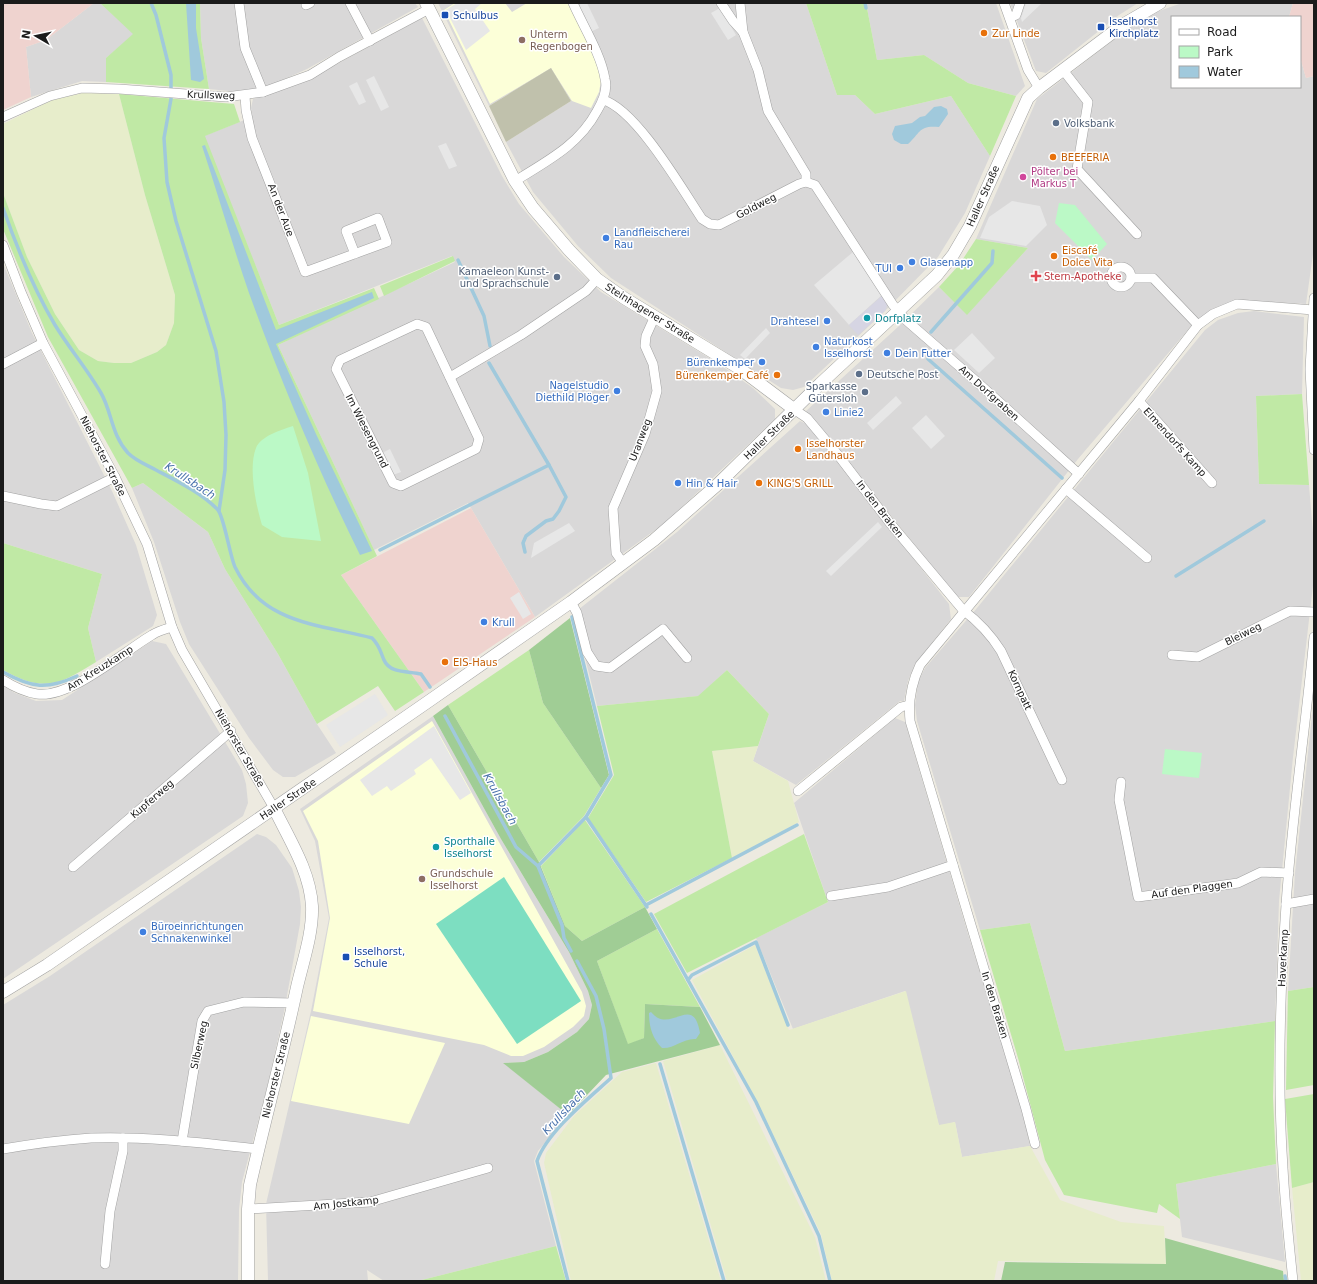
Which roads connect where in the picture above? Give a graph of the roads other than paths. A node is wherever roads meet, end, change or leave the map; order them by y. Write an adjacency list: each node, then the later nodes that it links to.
1 (239, 3): 15 (street)
2 (350, 3): 12 (street)
3 (573, 3): 17 (street)
4 (721, 3): 11 (street)
5 (740, 3): 11 (street)
6 (1004, 3): 10 (street)
7 (1020, 3): 10 (street)
8 (1160, 3): 13 (street, Haller Straße)
9 (428, 6): 12 (street, Krullsweg); 19 (street, Steinhagener Straße)
10 (1010, 17): 14 (street)
11 (743, 32): 20 (street)
12 (370, 41): 15 (street, Krullsweg)
13 (1063, 70): 14 (street, Haller Straße); 21 (street)
14 (1039, 88): 28 (street, Haller Straße)
15 (263, 92): 16 (street, Krullsweg)
16 (246, 96): 18 (street, Krullsweg); 23 (street, An der Aue)
17 (603, 100): 19 (street); 20 (street, Goldweg)
18 (3, 117)
19 (515, 181): 25 (street, Steinhagener Straße)
20 (806, 182): 28 (street)
21 (1137, 234)
22 (3, 245): 31 (street, Niehorster Straße)
23 (355, 254): 23 (street, An der Aue)
24 (1131, 278): 30 (street)
25 (597, 279): 29 (street, Steinhagener Straße); 33 (street)
26 (1314, 298): 27 (street)
27 (1313, 310): 30 (street, Elmendorfs Kamp); 36 (street)
28 (899, 312): 35 (street, Haller Straße); 37 (street, Am Dorfgraben)
29 (655, 316): 35 (street, Steinhagener Straße); 43 (street, Uranweg)
30 (1198, 325): 34 (street, Elmendorfs Kamp)
31 (43, 343): 32 (street); 38 (street, Niehorster Straße)
32 (3, 364)
33 (450, 377): 33 (street, Im Wiesengrund)
34 (1139, 401): 37 (street, Elmendorfs Kamp); 39 (street, Elmendorfs Kamp)
35 (795, 410): 43 (street, Haller Straße); 45 (street, In den Braken)
36 (1314, 450)
37 (1079, 474): 40 (street, In den Braken)
38 (115, 477): 41 (street); 47 (street, Niehorster Straße)
39 (1212, 483)
40 (1066, 489): 42 (street); 45 (street, In den Braken)
41 (3, 496)
42 (1147, 558)
43 (623, 563): 44 (street, Haller Straße)
44 (571, 602): 51 (street); 58 (street, Haller Straße)
45 (964, 610): 53 (street, In den Braken); 55 (street, Kornpatt)
46 (1314, 612): 50 (street, Bleiweg)
47 (172, 627): 52 (street, Am Kreuzkamp); 54 (street, Niehorster Straße)
48 (1314, 637): 49 (street, Haverkamp)
49 (1313, 654): 61 (street, Haverkamp)
50 (1172, 655)
51 (686, 658)
52 (3, 680)
53 (908, 705): 57 (street); 59 (street, In den Braken)
54 (231, 731): 58 (street, Niehorster Straße); 60 (street, Kupferweg)
55 (1062, 780)
56 (1120, 782): 61 (street, Auf den Plaggen)
57 (798, 791)
58 (274, 808): 65 (street, Haller Straße); 66 (street, Niehorster Straße)
59 (953, 865): 62 (street); 69 (street, In den Braken)
60 (73, 867)
61 (1289, 873): 64 (street, Haverkamp)
62 (831, 896)
63 (1314, 898): 64 (street)
64 (1286, 904): 76 (street, Haverkamp)
65 (3, 992)
66 (294, 1003): 68 (street, Silberweg); 71 (street, Niehorster Straße)
67 (123, 1138): 68 (street); 70 (street); 74 (street)
68 (182, 1141): 71 (street)
69 (1034, 1144)
70 (3, 1149)
71 (258, 1149): 73 (street, Niehorster Straße)
72 (488, 1168): 73 (street, Am Jostkamp)
73 (248, 1209): 75 (street, Niehorster Straße)
74 (105, 1264)
75 (248, 1281)
76 (1293, 1281)

